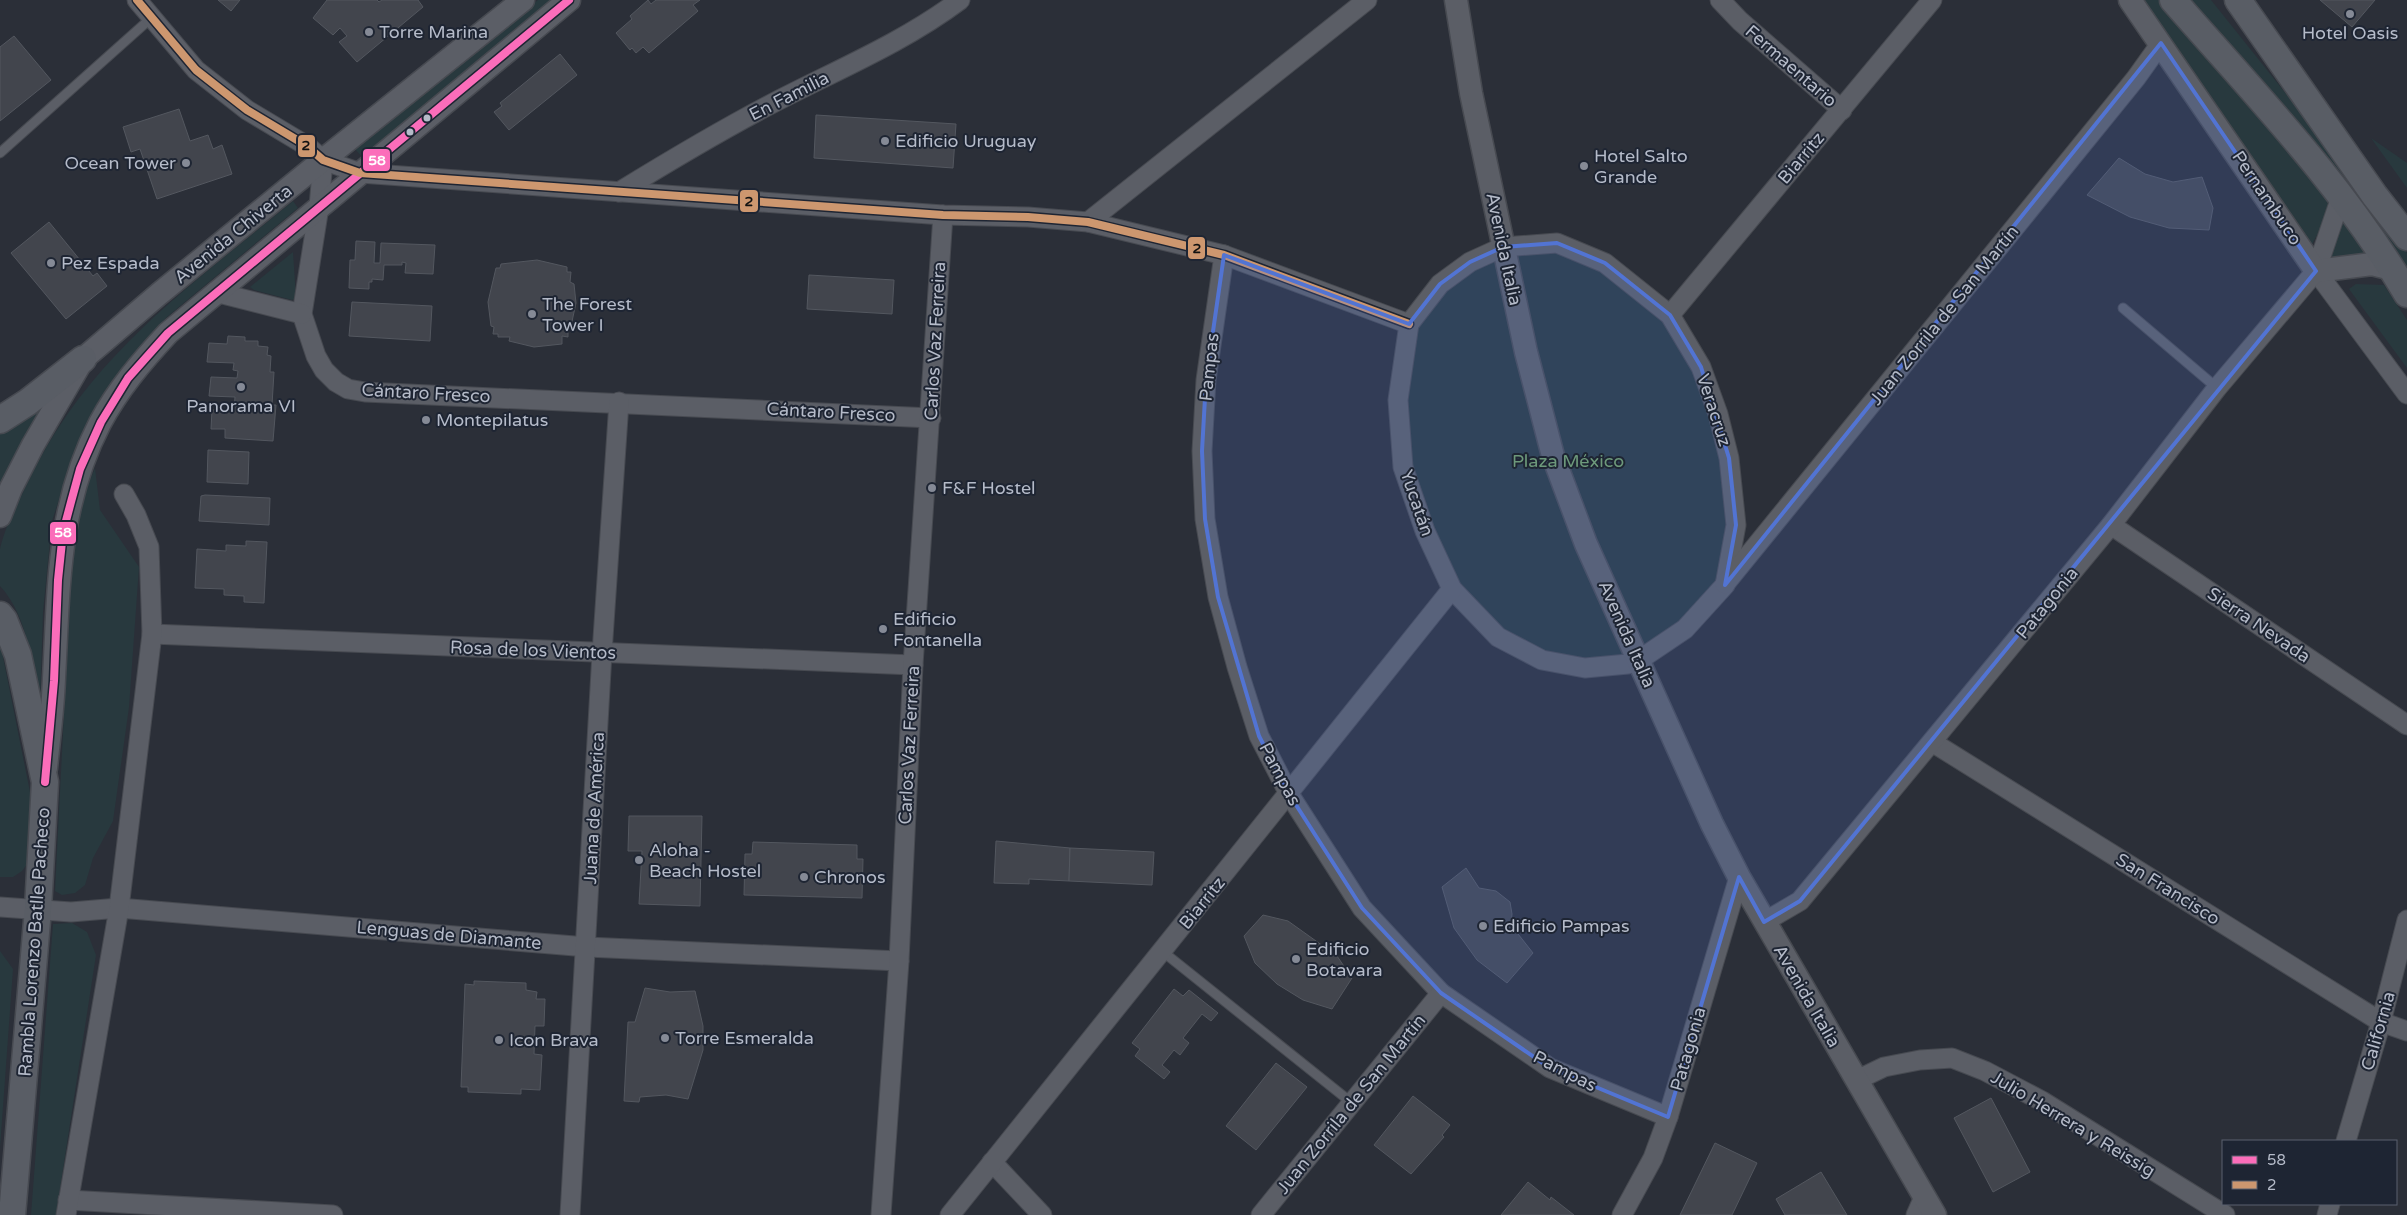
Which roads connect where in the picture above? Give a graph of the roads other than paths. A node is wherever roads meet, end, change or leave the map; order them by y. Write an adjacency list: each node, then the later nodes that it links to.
1 (137, 0): 12 (street)
2 (523, 0): 16 (street, Avenida Chiverta)
3 (569, 0): 17 (street, Avenida Chiverta)
4 (960, 0): 18 (street, En Familia)
5 (1367, 0): 22 (street)
6 (1456, 0): 24 (street, Avenida Italia)
7 (1720, 0): 14 (street, Fermaentario)
8 (1932, 0): 14 (street, Biarritz)
9 (2130, 0): 13 (street, Pernambuco)
10 (2173, 0): 19 (main road)
11 (2238, 0): 23 (main road)
12 (150, 19): 15 (lane); 16 (street)
13 (2161, 43): 27 (street, Pernambuco); 43 (street, Juan Zorrila de San Martín)
14 (1842, 110): 32 (street, Biarritz)
15 (0, 153)
16 (323, 160): 17 (street); 20 (street, Cántaro Fresco); 34 (street, Avenida Chiverta)
17 (360, 173): 18 (street); 20 (street, Avenida Chiverta)
18 (619, 192): 21 (street)
19 (2341, 197): 26 (main road); 27 (street, Patagonia)
20 (319, 207): 28 (street, Avenida Chiverta); 31 (street, Cántaro Fresco)
21 (943, 215): 22 (street); 38 (street, Carlos Vaz Ferreira)
22 (1088, 222): 25 (street)
23 (2407, 237)
24 (1504, 247): 32 (street, Veracruz); 33 (street, Yucatán); 48 (street, Avenida Italia)
25 (1224, 254): 33 (street); 53 (street, Pampas)
26 (2392, 269): 27 (street); 29 (main road)
27 (2316, 271): 35 (street, Patagonia); 36 (street, Pernambuco)
28 (215, 292): 31 (street); 52 (street, Avenida Chiverta)
29 (2407, 294)
30 (2122, 308): 35 (lane)
31 (302, 314): 37 (street, Cántaro Fresco)
32 (1670, 315): 43 (street, Veracruz)
33 (1409, 324): 44 (street, Yucatán)
34 (83, 359): 39 (main road); 41 (street, Avenida Chiverta)
35 (2217, 388): 42 (street, Patagonia)
36 (2407, 394)
37 (619, 402): 38 (street, Cántaro Fresco); 47 (street, Juana de América)
38 (931, 418): 49 (street, Carlos Vaz Ferreira)
39 (0, 420)
40 (124, 494): 46 (street)
41 (0, 516)
42 (2111, 525): 50 (street, Sierra Nevada); 51 (street, Patagonia)
43 (1725, 585): 48 (street)
44 (1452, 589): 48 (street, Yucatán); 53 (street, Biarritz)
45 (0, 615): 52 (main road, Rambla Lorenzo Batlle Pacheco)
46 (152, 634): 47 (street, Rosa de los Vientos); 56 (street)
47 (602, 653): 49 (street, Rosa de los Vientos); 60 (street, Juana de América)
48 (1639, 660): 54 (street, Avenida Italia)
49 (913, 665): 62 (street, Carlos Vaz Ferreira)
50 (2407, 725)
51 (1932, 742): 59 (street, Patagonia); 64 (street, San Francisco)
52 (45, 782): 57 (main road, Rambla Lorenzo Batlle Pacheco)
53 (1289, 794): 61 (street, Biarritz); 63 (street, Pampas)
54 (1739, 877): 59 (street, Avenida Italia); 68 (street, Patagonia)
55 (0, 907): 57 (street, Lenguas de Diamante)
56 (119, 908): 57 (street, Lenguas de Diamante); 60 (street, Lenguas de Diamante); 71 (street)
57 (38, 909): 73 (main road, Rambla Lorenzo Batlle Pacheco)
58 (2407, 920): 64 (street, California)
59 (1764, 922): 66 (street, Avenida Italia)
60 (587, 947): 62 (street, Lenguas de Diamante); 75 (street, Juana de América)
61 (1162, 951): 67 (lane); 70 (street, Biarritz)
62 (899, 961): 76 (street, Carlos Vaz Ferreira)
63 (1441, 993): 67 (street, Juan Zorrila de San Martín); 68 (street, Pampas)
64 (2381, 1022): 65 (street, San Francisco); 69 (street, California)
65 (2407, 1032)
66 (1857, 1080): 72 (street, Avenida Italia); 81 (street, Julio Herrera y Reissig)
67 (1352, 1102): 79 (street, Juan Zorrila de San Martín)
68 (1668, 1117): 80 (street, Patagonia)
69 (2346, 1140)
70 (992, 1162): 77 (street, Biarritz); 78 (street)
71 (67, 1208): 74 (street)
72 (1925, 1209)
73 (12, 1215)
74 (333, 1215)
75 (570, 1215)
76 (881, 1215)
77 (950, 1215)
78 (1042, 1215)
79 (1261, 1215)
80 (1622, 1215)
81 (2225, 1215)

